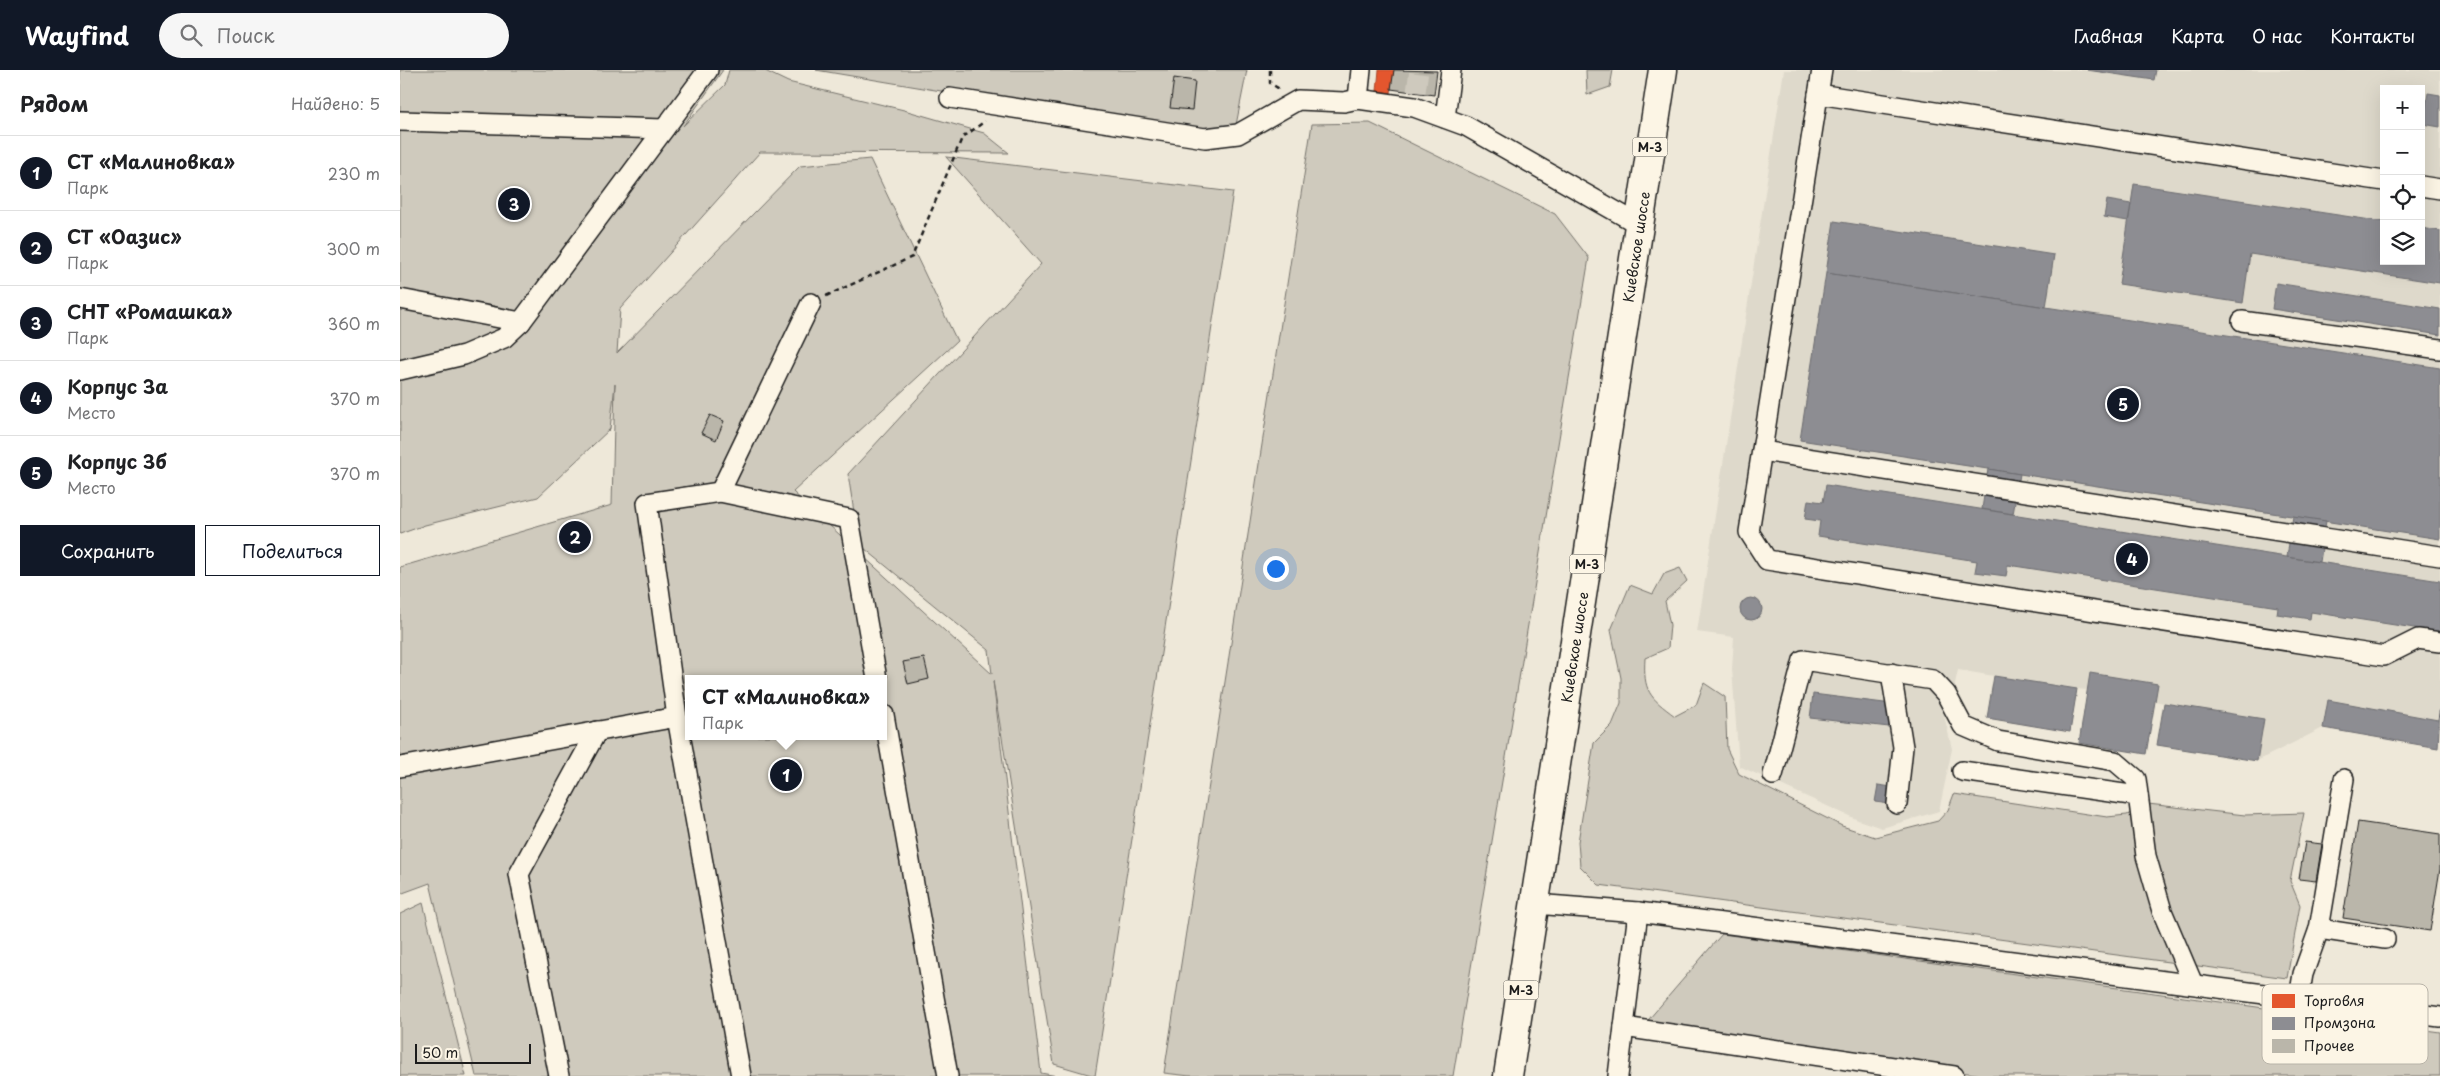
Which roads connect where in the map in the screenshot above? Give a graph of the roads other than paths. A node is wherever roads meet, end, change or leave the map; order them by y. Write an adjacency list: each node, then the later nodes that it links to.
1 (708, 70): 11 (street)
2 (1361, 70): 8 (street)
3 (1451, 70): 9 (street)
4 (1663, 70): 15 (highway, Киевское шоссе / М-3)
5 (1822, 70): 6 (street)
6 (1818, 94): 12 (street); 22 (street)
7 (950, 98): 8 (street)
8 (1358, 99): 9 (street)
9 (1445, 118): 15 (street)
10 (400, 121): 11 (street)
11 (664, 129): 19 (street)
12 (2380, 180)
13 (2425, 187): 14 (street)
14 (2440, 189)
15 (1638, 224): 37 (highway, Киевское шоссе / М-3)
16 (400, 299): 19 (street)
17 (811, 303): 23 (street)
18 (2242, 321): 20 (street)
19 (521, 322): 21 (street)
20 (2440, 350)
21 (400, 370)
22 (1762, 451): 24 (street); 25 (street)
23 (720, 492): 27 (street); 28 (street)
24 (2440, 556)
25 (2440, 642)
26 (1891, 673): 33 (street); 35 (street); 36 (street)
27 (876, 675)
28 (677, 717): 29 (street); 46 (street)
29 (598, 732): 31 (street); 45 (street)
30 (887, 732): 47 (street)
31 (400, 767)
32 (1962, 771): 35 (street)
33 (1774, 775)
34 (2344, 779): 39 (street)
35 (2138, 796): 41 (street)
36 (1897, 804)
37 (1535, 904): 38 (street); 48 (highway, Киевское шоссе / М-3)
38 (1638, 912): 41 (street); 44 (street)
39 (2319, 929): 40 (street); 42 (street)
40 (2385, 939)
41 (2193, 984): 43 (street)
42 (2301, 984)
43 (2262, 993)
44 (1624, 1026): 49 (street); 50 (street)
45 (559, 1076)
46 (741, 1076)
47 (948, 1076)
48 (1508, 1076)
49 (1618, 1076)
50 (1954, 1076)

